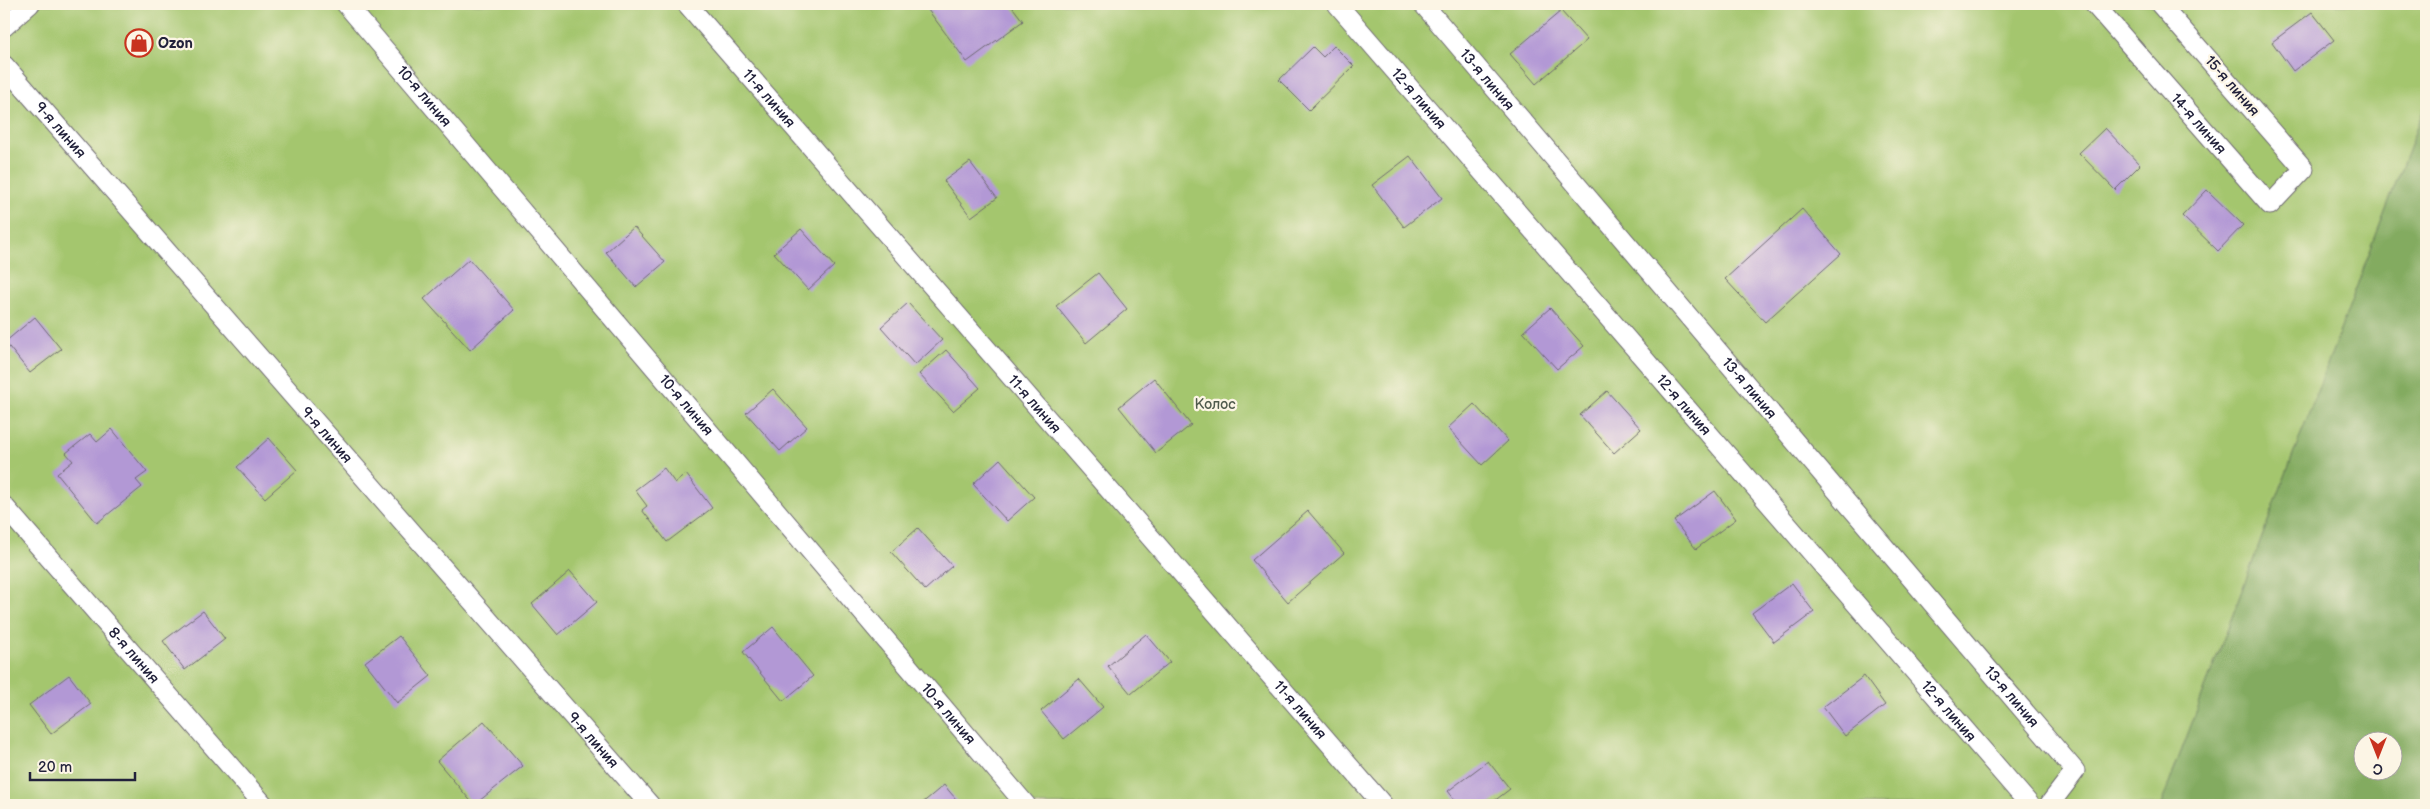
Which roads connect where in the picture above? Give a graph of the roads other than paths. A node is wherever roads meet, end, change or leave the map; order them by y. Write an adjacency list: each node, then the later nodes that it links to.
1 (30, 4): 8 (lane)
2 (346, 4): 14 (lane, 10-я линия)
3 (687, 4): 15 (lane, 11-я линия)
4 (1337, 4): 16 (lane, 12-я линия)
5 (1423, 4): 17 (lane, 13-я линия)
6 (2094, 4): 10 (lane, 14-я линия)
7 (2160, 4): 10 (lane, 15-я линия)
8 (4, 27)
9 (4, 65): 13 (lane, 9-я линия)
10 (2304, 169)
11 (4, 506): 12 (lane, 8-я линия)
12 (264, 805)
13 (650, 805)
14 (1026, 805)
15 (1383, 805)
16 (2030, 805)
17 (2049, 805)

